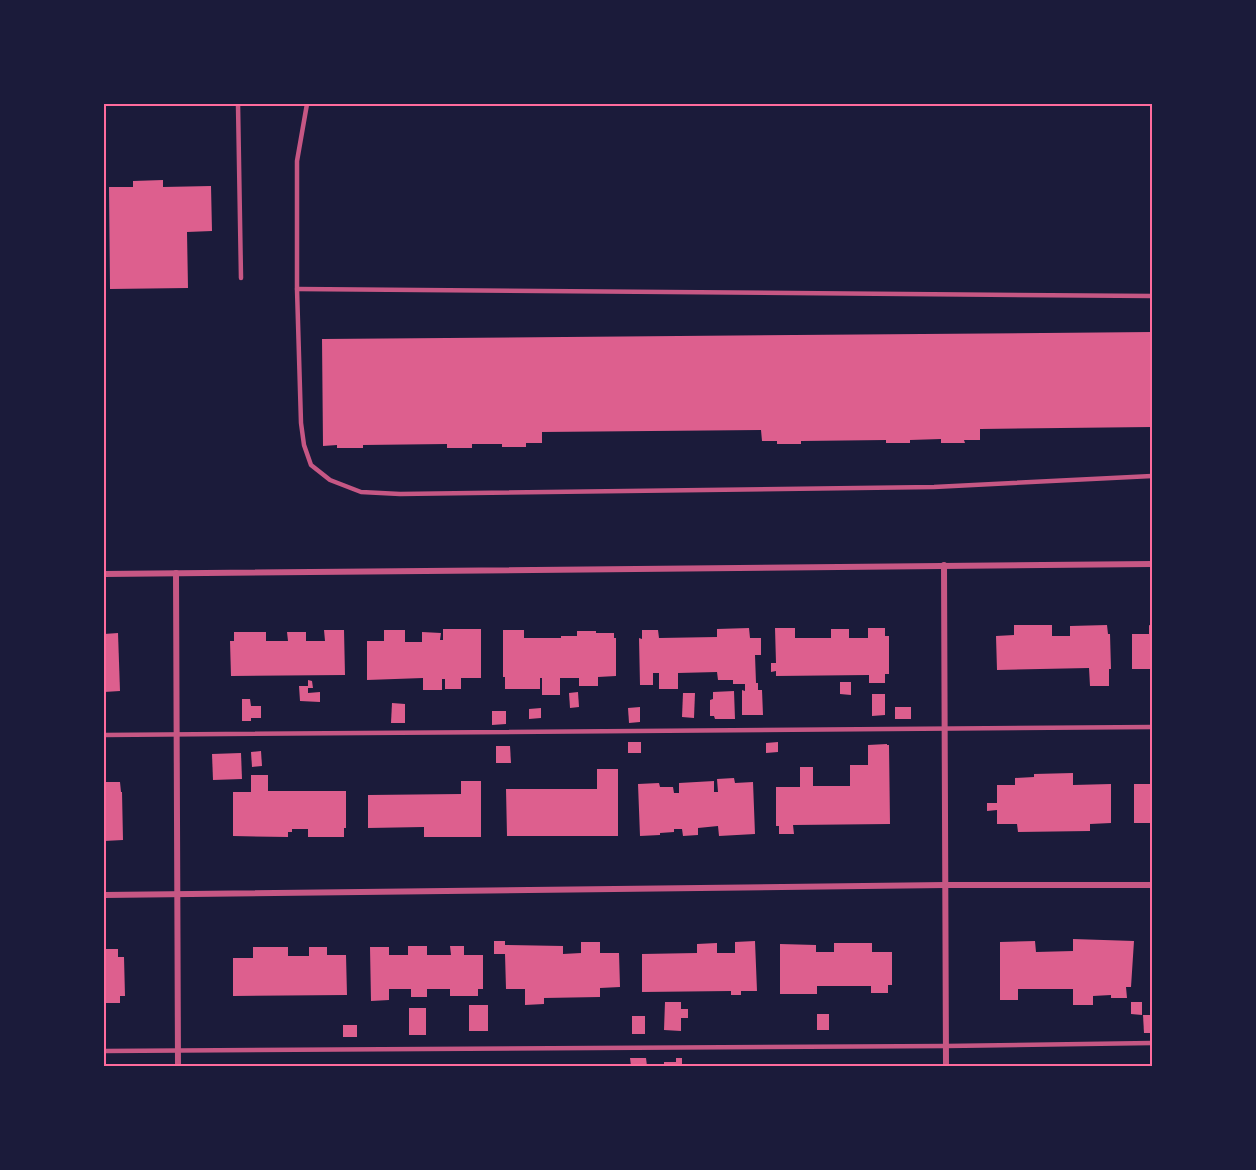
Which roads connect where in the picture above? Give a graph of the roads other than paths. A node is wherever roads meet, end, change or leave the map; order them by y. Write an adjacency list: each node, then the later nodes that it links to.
1 (238, 104): 3 (lane)
2 (307, 104): 4 (lane)
3 (241, 278)
4 (297, 289): 5 (lane); 6 (lane)
5 (1152, 296)
6 (1152, 476)
7 (1152, 564): 8 (street)
8 (944, 565): 9 (street); 12 (street)
9 (176, 573): 10 (street); 13 (street)
10 (104, 574)
11 (1152, 727): 12 (lane)
12 (945, 729): 13 (lane); 15 (street)
13 (177, 734): 14 (lane); 18 (street)
14 (104, 735)
15 (945, 885): 16 (street); 18 (street); 20 (street)
16 (1152, 885)
17 (104, 895): 18 (street)
18 (177, 895): 21 (street)
19 (1152, 1043): 20 (lane)
20 (946, 1046): 21 (lane); 24 (street)
21 (177, 1050): 22 (lane); 23 (street)
22 (104, 1051)
23 (177, 1066)
24 (946, 1066)

